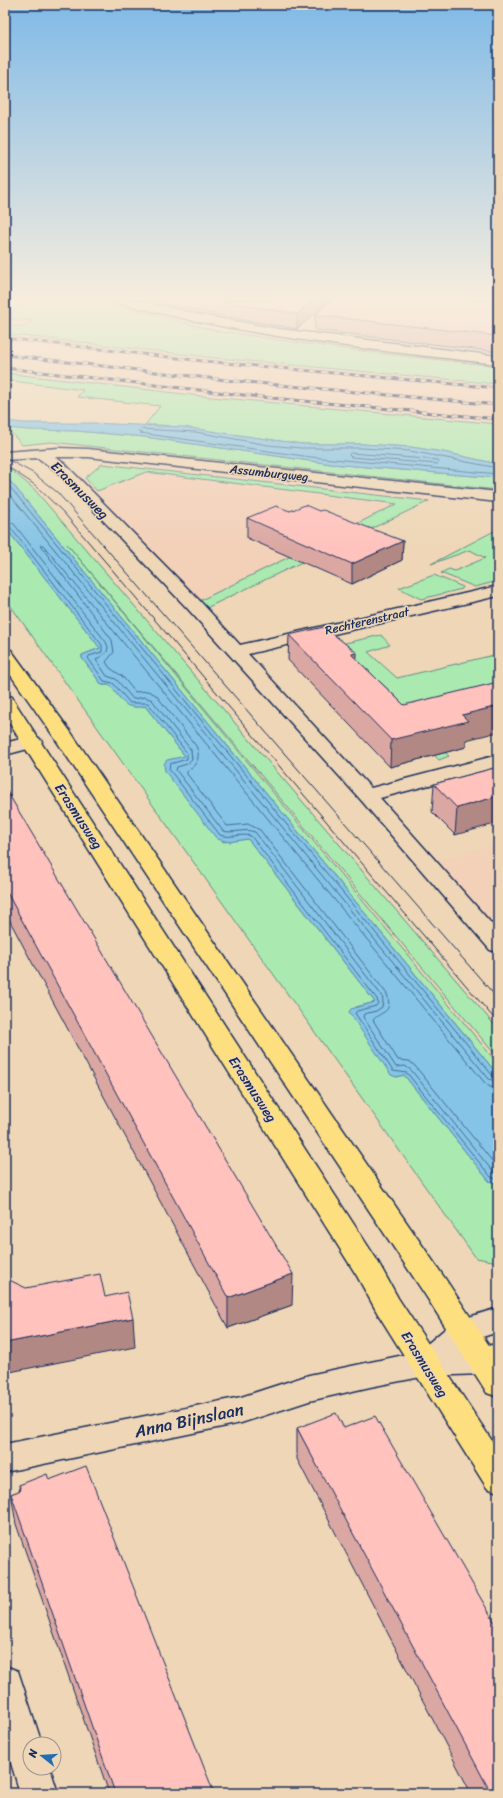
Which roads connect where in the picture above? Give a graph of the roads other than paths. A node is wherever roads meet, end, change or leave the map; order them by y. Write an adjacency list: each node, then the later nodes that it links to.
1 (40, 453): 2 (street, Erasmusweg); 3 (street, Assumburgweg); 5 (street, Erasmusweg)
2 (5, 456)
3 (498, 497)
4 (498, 591): 5 (street, Rechterenstraat)
5 (236, 652): 11 (street, Erasmusweg)
6 (5, 654): 14 (main road)
7 (5, 701): 8 (main road, Erasmusweg)
8 (32, 742): 9 (street); 15 (main road, Erasmusweg)
9 (5, 749)
10 (498, 761): 11 (street)
11 (367, 795): 12 (street, Erasmusweg)
12 (498, 945)
13 (498, 1320): 14 (street)
14 (463, 1331): 15 (street); 16 (main road)
15 (426, 1363): 16 (street, Anna Bijnslaan); 17 (street, Anna Bijnslaan); 18 (main road, Erasmusweg)
16 (493, 1367)
17 (5, 1458)
18 (498, 1478)
19 (5, 1684): 20 (street)
20 (22, 1738)
21 (34, 1776): 22 (street)
22 (39, 1793)

